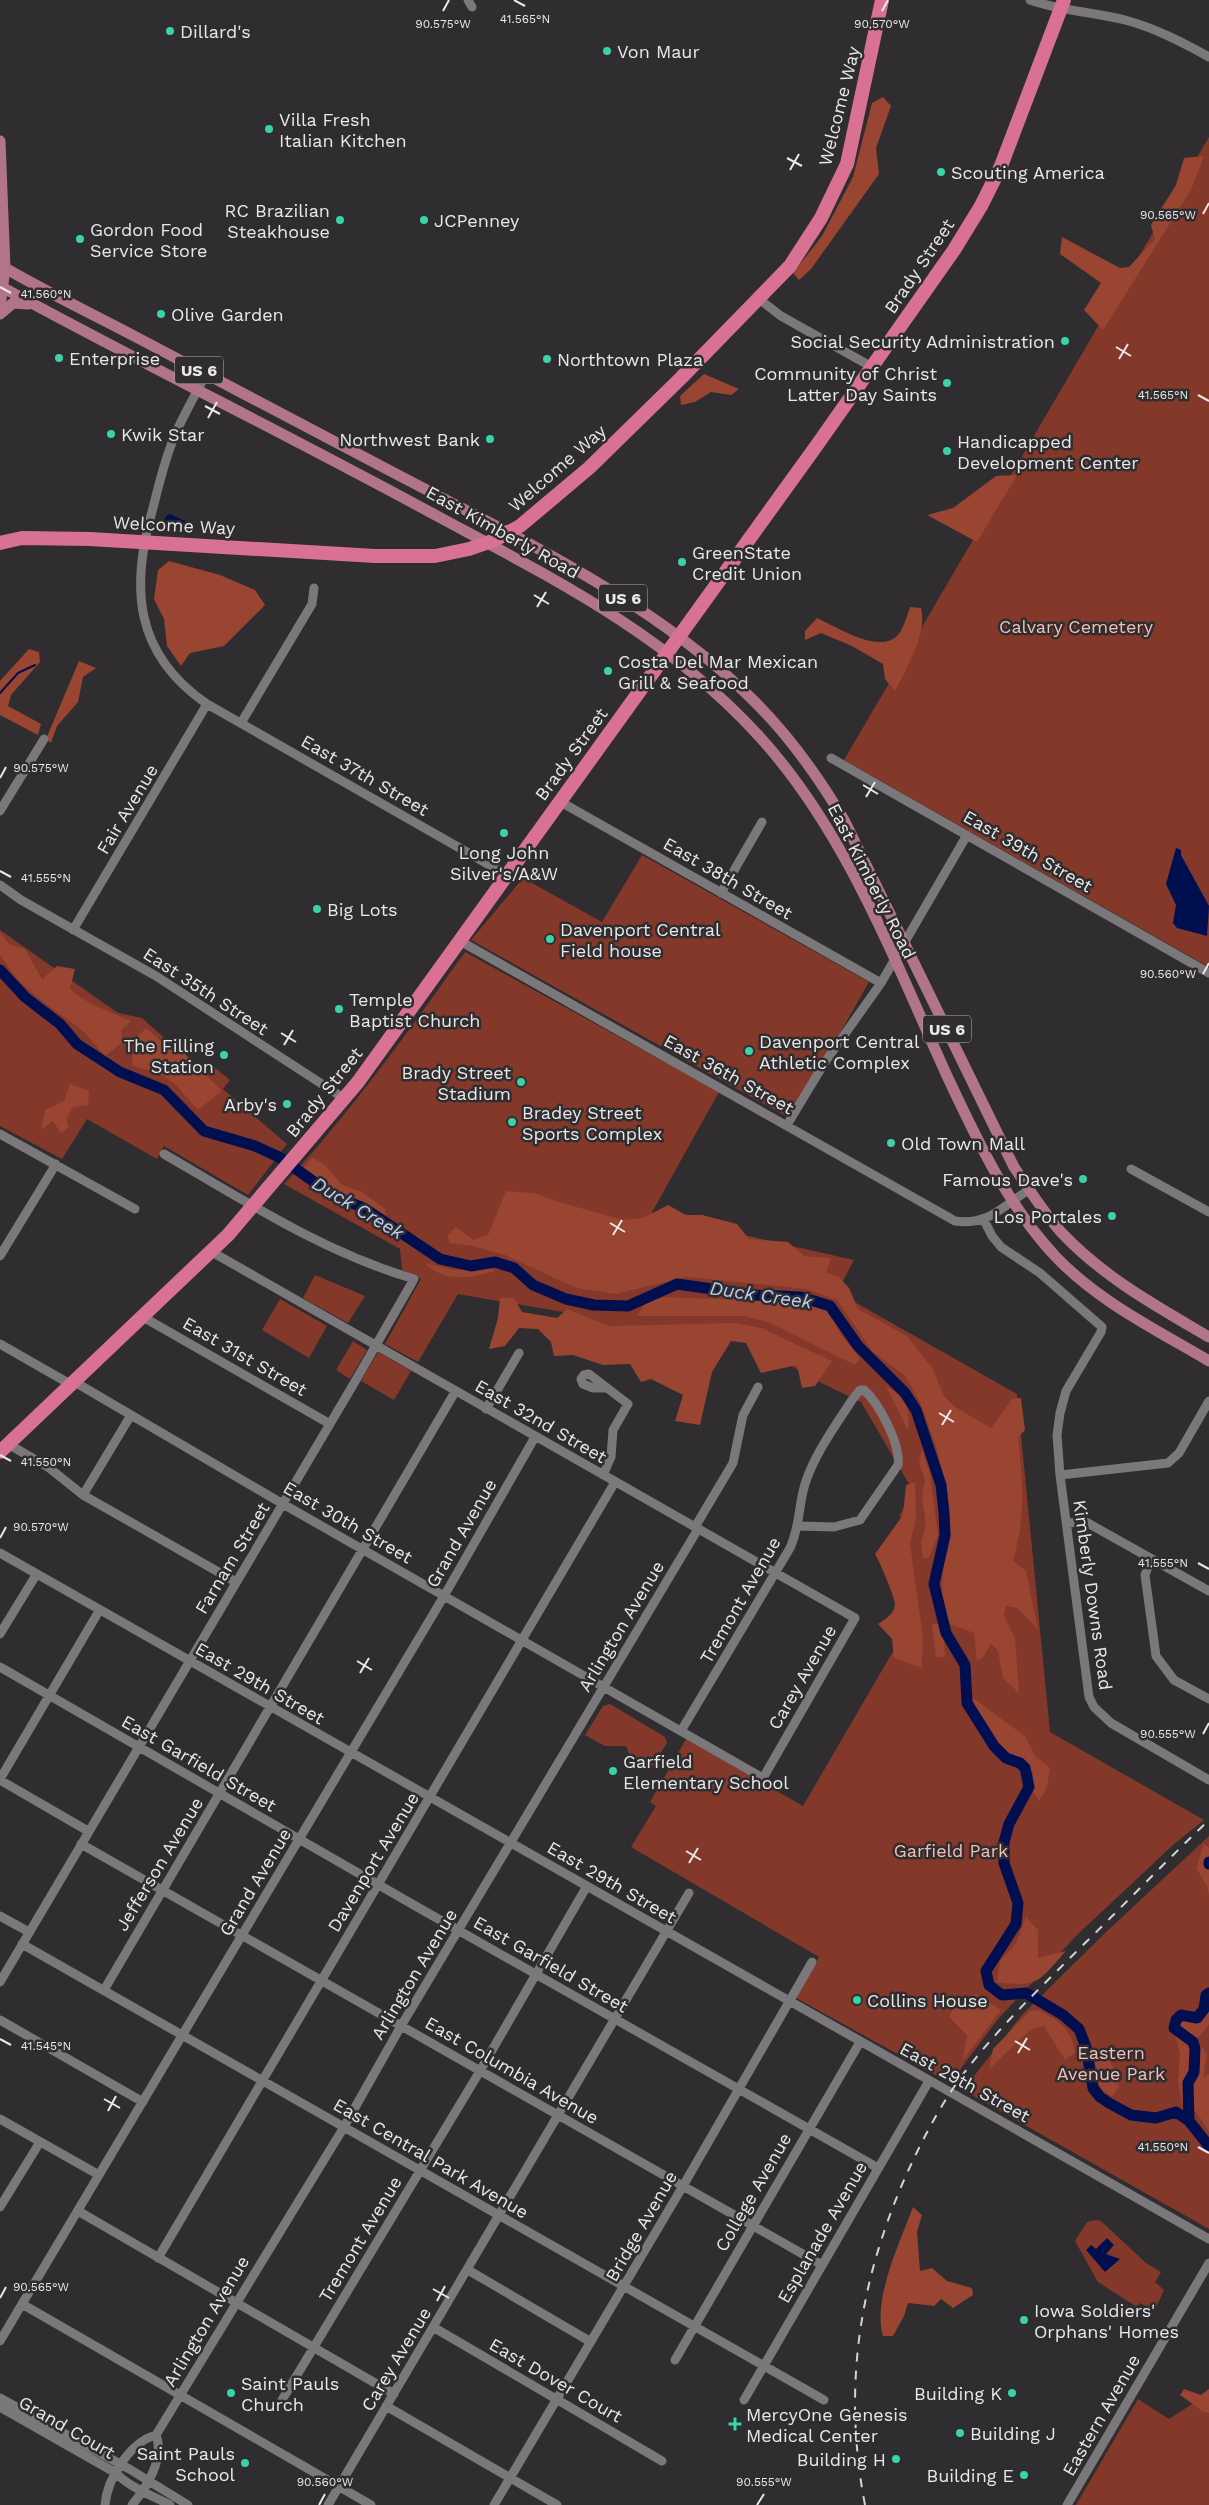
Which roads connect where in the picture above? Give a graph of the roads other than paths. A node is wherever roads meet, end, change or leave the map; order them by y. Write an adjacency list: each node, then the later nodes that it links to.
1 (882, 0): 8 (highway, Welcome Way)
2 (1030, 0): 3 (street)
3 (1062, 4): 4 (street); 12 (highway, Brady Street)
4 (1209, 57)
5 (0, 141): 6 (main road)
6 (3, 266): 7 (main road); 13 (main road, US 6)
7 (2, 287): 9 (main road); 10 (main road, US 6)
8 (759, 300): 12 (street); 17 (highway, Welcome Way)
9 (0, 307)
10 (40, 307): 11 (main road); 14 (main road, US 6)
11 (0, 314)
12 (872, 367): 22 (highway, Brady Street)
13 (206, 374): 14 (street, East 37th Street); 15 (main road, US 6)
14 (198, 389): 16 (main road, US 6); 19 (street, East 37th Street)
15 (393, 472): 16 (street); 17 (main road, East Kimberly Road / US 6)
16 (384, 487): 20 (main road, East Kimberly Road / US 6)
17 (507, 533): 20 (highway, Welcome Way); 22 (main road, East Kimberly Road / US 6)
18 (1, 542): 19 (highway, Welcome Way)
19 (144, 542): 20 (highway, Welcome Way); 24 (street, East 37th Street)
20 (487, 543): 23 (main road, East Kimberly Road / US 6)
21 (314, 588): 25 (street)
22 (678, 636): 23 (highway, Brady Street); 37 (main road, East Kimberly Road / US 6)
23 (667, 652): 28 (highway, Brady Street); 38 (main road, East Kimberly Road / US 6)
24 (207, 704): 25 (street, East 37th Street); 35 (street, Fair Avenue)
25 (241, 723): 32 (street, East 37th Street)
26 (44, 739): 29 (street)
27 (831, 758): 31 (street, East 39th Street)
28 (560, 801): 32 (highway, Brady Street); 34 (street, East 38th Street)
29 (0, 811)
30 (762, 822): 34 (street)
31 (967, 835): 37 (street); 39 (street, East 39th Street)
32 (507, 875): 36 (highway, Brady Street)
33 (0, 885): 35 (street, East 35th Street)
34 (721, 893): 40 (street, East 38th Street)
35 (73, 930): 41 (street, East 35th Street)
36 (460, 941): 41 (highway, Brady Street); 42 (street, East 36th Street)
37 (904, 942): 38 (street); 47 (main road, East Kimberly Road / US 6)
38 (894, 960): 40 (street); 48 (main road, East Kimberly Road / US 6)
39 (1209, 972)
40 (881, 983): 42 (street)
41 (345, 1100): 49 (highway, Brady Street)
42 (787, 1125): 52 (street, East 36th Street)
43 (0, 1134): 45 (street)
44 (164, 1154): 49 (street)
45 (56, 1164): 50 (street); 54 (street)
46 (1131, 1169): 51 (street)
47 (1029, 1190): 48 (street); 56 (main road, East Kimberly Road / US 6)
48 (1012, 1200): 52 (street); 60 (main road, East Kimberly Road / US 6)
49 (254, 1207): 53 (highway, Brady Street); 58 (street, Farnam Street)
50 (135, 1209)
51 (1209, 1212)
52 (984, 1220): 72 (street, Kimberly Downs Road)
53 (212, 1252): 55 (highway, Brady Street); 58 (street, East 32nd Street)
54 (0, 1256)
55 (144, 1317): 61 (highway, Brady Street); 68 (street, East 31st Street)
56 (1209, 1337)
57 (0, 1344): 61 (street, East 30th Street)
58 (376, 1346): 64 (street, East 32nd Street); 68 (street, Farnam Street)
59 (520, 1353): 66 (street)
60 (1209, 1361)
61 (71, 1382): 67 (street, East 30th Street); 70 (highway, Brady Street)
62 (758, 1387): 78 (street, Arlington Avenue)
63 (605, 1388): 71 (street)
64 (455, 1392): 66 (street, East 32nd Street); 79 (street, Jefferson Avenue)
65 (1209, 1401): 72 (street)
66 (486, 1409): 69 (street, East 32nd Street)
67 (131, 1415): 74 (street); 75 (street, East 30th Street)
68 (330, 1424): 75 (street, Farnam Street)
69 (535, 1437): 71 (street, East 32nd Street); 86 (street, Grand Avenue)
70 (4, 1448): 74 (street)
71 (603, 1475): 73 (street, East 32nd Street)
72 (1060, 1475): 76 (street, Kimberly Downs Road)
73 (615, 1482): 78 (street, East 32nd Street); 90 (street, Davenport Avenue)
74 (83, 1495): 84 (street)
75 (283, 1504): 79 (street, East 30th Street); 84 (street, Farnam Street)
76 (1067, 1523): 81 (street); 102 (street, Kimberly Downs Road)
77 (799, 1526): 77 (street, Tremont Avenue); 82 (street, Tremont Avenue)
78 (696, 1528): 82 (street, East 32nd Street); 93 (street, Arlington Avenue)
79 (362, 1549): 86 (street, East 30th Street); 96 (street, Jefferson Avenue)
80 (0, 1553): 83 (street, East 29th Street)
81 (1151, 1558): 85 (street); 95 (street)
82 (776, 1573): 88 (street, East 32nd Street); 97 (street, Tremont Avenue)
83 (36, 1575): 87 (street, East 29th Street); 89 (street)
84 (236, 1582): 91 (street, Farnam Street)
85 (1209, 1591)
86 (444, 1596): 90 (street, East 30th Street); 99 (street, Grand Avenue)
87 (99, 1611): 91 (street, East 29th Street); 94 (street)
88 (854, 1618): 100 (street, Carey Avenue)
89 (0, 1634)
90 (523, 1640): 93 (street, East 30th Street); 104 (street, Davenport Avenue)
91 (189, 1662): 96 (street, East 29th Street); 98 (street, Farnam Street)
92 (0, 1667): 94 (street, East Garfield Street)
93 (604, 1686): 97 (street, East 30th Street); 108 (street, Arlington Avenue)
94 (50, 1695): 98 (street, East Garfield Street); 101 (street)
95 (1209, 1699)
96 (271, 1708): 99 (street, East 29th Street); 103 (street, Jefferson Avenue)
97 (681, 1731): 100 (street, East 30th Street)
98 (138, 1747): 103 (street, East Garfield Street); 105 (street, Farnam Street)
99 (350, 1753): 104 (street, East 29th Street); 106 (street, Grand Avenue)
100 (764, 1778)
101 (0, 1779): 105 (street)
102 (1209, 1780)
103 (220, 1794): 106 (street, East Garfield Street); 111 (street, Jefferson Avenue)
104 (430, 1798): 108 (street, East 29th Street); 109 (street, Davenport Avenue)
105 (88, 1831): 107 (street, Farnam Street)
106 (299, 1839): 109 (street, East Garfield Street); 117 (street, Grand Avenue)
107 (81, 1844): 111 (street, East Columbia Avenue); 115 (street, Farnam Street)
108 (510, 1844): 110 (street, East 29th Street); 114 (street, Arlington Avenue)
109 (379, 1884): 114 (street, East Garfield Street); 121 (street, Davenport Avenue)
110 (587, 1886): 116 (street, East 29th Street); 120 (street, Tremont Avenue)
111 (163, 1890): 117 (street, East Columbia Avenue); 123 (street, Jefferson Avenue)
112 (689, 1893): 116 (street, Carey Avenue)
113 (0, 1916): 115 (street)
114 (459, 1930): 120 (street, East Garfield Street); 127 (street, Arlington Avenue)
115 (29, 1932): 118 (street, Farnam Street)
116 (666, 1932): 124 (street, East 29th Street); 126 (street, Carey Avenue)
117 (242, 1936): 121 (street, East Columbia Avenue); 128 (street, Grand Avenue)
118 (22, 1944): 122 (street, Farnam Street); 123 (street, East Central Park Avenue)
119 (812, 1962): 124 (street, Bridge Avenue)
120 (534, 1974): 126 (street, East Garfield Street); 130 (street, Tremont Avenue)
121 (322, 1981): 127 (street, East Columbia Avenue); 131 (street, Davenport Avenue)
122 (0, 1982)
123 (104, 1990): 128 (street, East Central Park Avenue)
124 (789, 2002): 129 (street, East 29th Street); 133 (street, Bridge Avenue)
125 (0, 2020): 134 (street)
126 (615, 2020): 133 (street, East Garfield Street); 135 (street, Carey Avenue)
127 (401, 2026): 130 (street, East Columbia Avenue); 137 (street, Arlington Avenue)
128 (183, 2035): 131 (street, East Central Park Avenue); 134 (street, Grand Avenue)
129 (860, 2042): 132 (street, East 29th Street); 138 (street, College Avenue)
130 (480, 2071): 135 (street, East Columbia Avenue); 141 (street, Tremont Avenue)
131 (263, 2081): 137 (street, East Central Park Avenue); 149 (street, Davenport Avenue)
132 (929, 2081): 140 (street, Esplanade Avenue); 148 (street, East 29th Street)
133 (739, 2090): 138 (street, East Garfield Street); 143 (street, Bridge Avenue)
134 (143, 2102): 142 (street, Grand Avenue)
135 (558, 2116): 143 (street, East Columbia Avenue); 146 (street, Carey Avenue)
136 (0, 2119): 139 (street)
137 (344, 2127): 141 (street, East Central Park Avenue); 154 (street, Arlington Avenue)
138 (808, 2128): 140 (street, East Garfield Street); 147 (street, College Avenue)
139 (40, 2142): 142 (street); 144 (street)
140 (878, 2168): 151 (street, Esplanade Avenue)
141 (420, 2170): 146 (street, East Central Park Avenue); 160 (street, Tremont Avenue)
142 (99, 2175): 145 (street, Grand Avenue)
143 (683, 2186): 147 (street, East Columbia Avenue); 153 (street, Bridge Avenue)
144 (0, 2207)
145 (78, 2211): 149 (street); 155 (street, Grand Avenue)
146 (500, 2216): 152 (street, Carey Avenue); 153 (street, East Central Park Avenue)
147 (752, 2225): 151 (street, East Columbia Avenue); 156 (street, College Avenue)
148 (1209, 2239)
149 (158, 2258): 154 (street)
150 (1209, 2263): 186 (street, Eastern Avenue)
151 (822, 2265): 162 (street, Esplanade Avenue)
152 (468, 2270): 157 (street, Carey Avenue); 159 (street)
153 (624, 2286): 156 (street, East Central Park Avenue); 159 (street, Bridge Avenue)
154 (235, 2303): 160 (street); 164 (street, Arlington Avenue)
155 (22, 2304): 158 (street, Grand Avenue); 164 (street)
156 (695, 2326): 161 (street, College Avenue); 162 (street, East Central Park Avenue)
157 (433, 2327): 163 (street, Carey Avenue); 166 (street, East Dover Court)
158 (0, 2341)
159 (591, 2342): 166 (street, Bridge Avenue)
160 (314, 2348): 163 (street); 167 (street, Tremont Avenue)
161 (675, 2360)
162 (764, 2366): 168 (street, Esplanade Avenue); 169 (street, East Central Park Avenue)
163 (394, 2394): 170 (street, Carey Avenue)
164 (179, 2396): 172 (street, Arlington Avenue); 177 (street)
165 (0, 2398): 174 (street, Grand Court)
166 (557, 2399): 173 (street, East Dover Court); 175 (street, Bridge Avenue)
167 (282, 2400)
168 (744, 2400)
169 (824, 2400)
170 (386, 2406): 175 (street); 177 (street, Carey Avenue)
171 (0, 2407): 174 (street, Grand Court)
172 (156, 2435): 174 (street, Arlington Avenue); 176 (street)
173 (662, 2461)
174 (118, 2470): 176 (street, Grand Court); 176 (street, Grand Court); 178 (street, Arlington Avenue)
175 (510, 2477): 184 (street, Bridge Avenue); 185 (street)
176 (145, 2486): 179 (street); 180 (street, Grand Court); 181 (street, Grand Court)
177 (339, 2486): 182 (street, Carey Avenue); 183 (street)
178 (105, 2505)
179 (132, 2505)
180 (170, 2505)
181 (188, 2505)
182 (328, 2505)
183 (371, 2505)
184 (494, 2505)
185 (557, 2505)
186 (1067, 2505)

